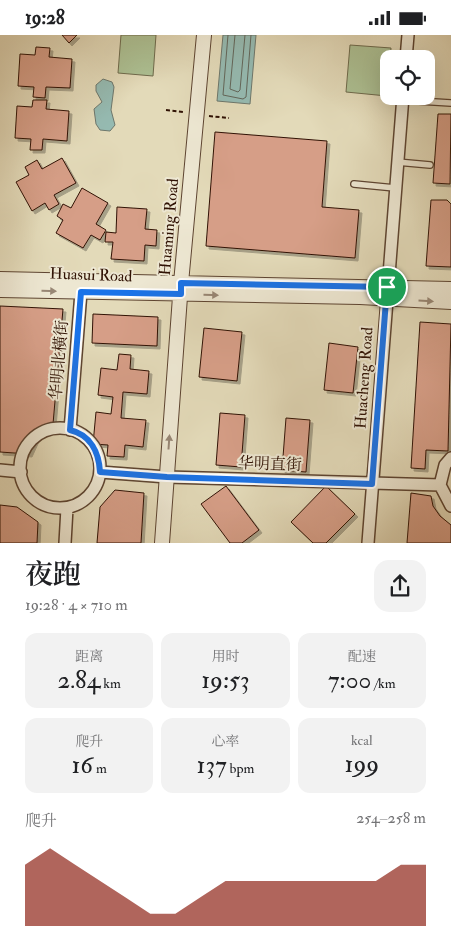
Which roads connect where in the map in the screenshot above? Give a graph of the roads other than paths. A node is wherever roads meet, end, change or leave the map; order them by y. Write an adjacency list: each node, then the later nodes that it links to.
1 (204, 35): 12 (street, Huaming Road)
2 (408, 35): 3 (street)
3 (407, 50)
4 (435, 101): 5 (lane)
5 (451, 103)
6 (402, 105): 7 (street, Huacheng Road)
7 (397, 162): 8 (lane); 10 (street, Huacheng Road)
8 (430, 165)
9 (354, 184): 10 (lane)
10 (395, 188): 16 (street, Huacheng Road)
11 (0, 279): 12 (street, Huasui Road)
12 (181, 289): 15 (street, Huasui Road); 16 (street, Huasui Road); 23 (street, Huaming Road, one-way to 12)
13 (451, 289): 16 (street, Huasui Road)
14 (0, 290): 15 (street, Huasui Road, one-way to 15)
15 (81, 292): 18 (street, 华明北橫街)
16 (386, 293): 17 (street, Huasui Road, one-way to 17); 24 (street, Huacheng Road)
17 (451, 302)
18 (70, 430): 21 (street); 22 (street)
19 (451, 458): 25 (street)
20 (0, 470): 21 (street)
21 (21, 472): 27 (street)
22 (100, 472): 23 (street, 华明直街); 27 (street)
23 (167, 477): 24 (street, 华明直街); 29 (street, Huaming Road)
24 (372, 484): 25 (street, 华明直街); 30 (street, Huacheng Road)
25 (440, 485): 26 (street)
26 (451, 507)
27 (67, 508): 28 (street)
28 (65, 543)
29 (162, 543)
30 (368, 543)

